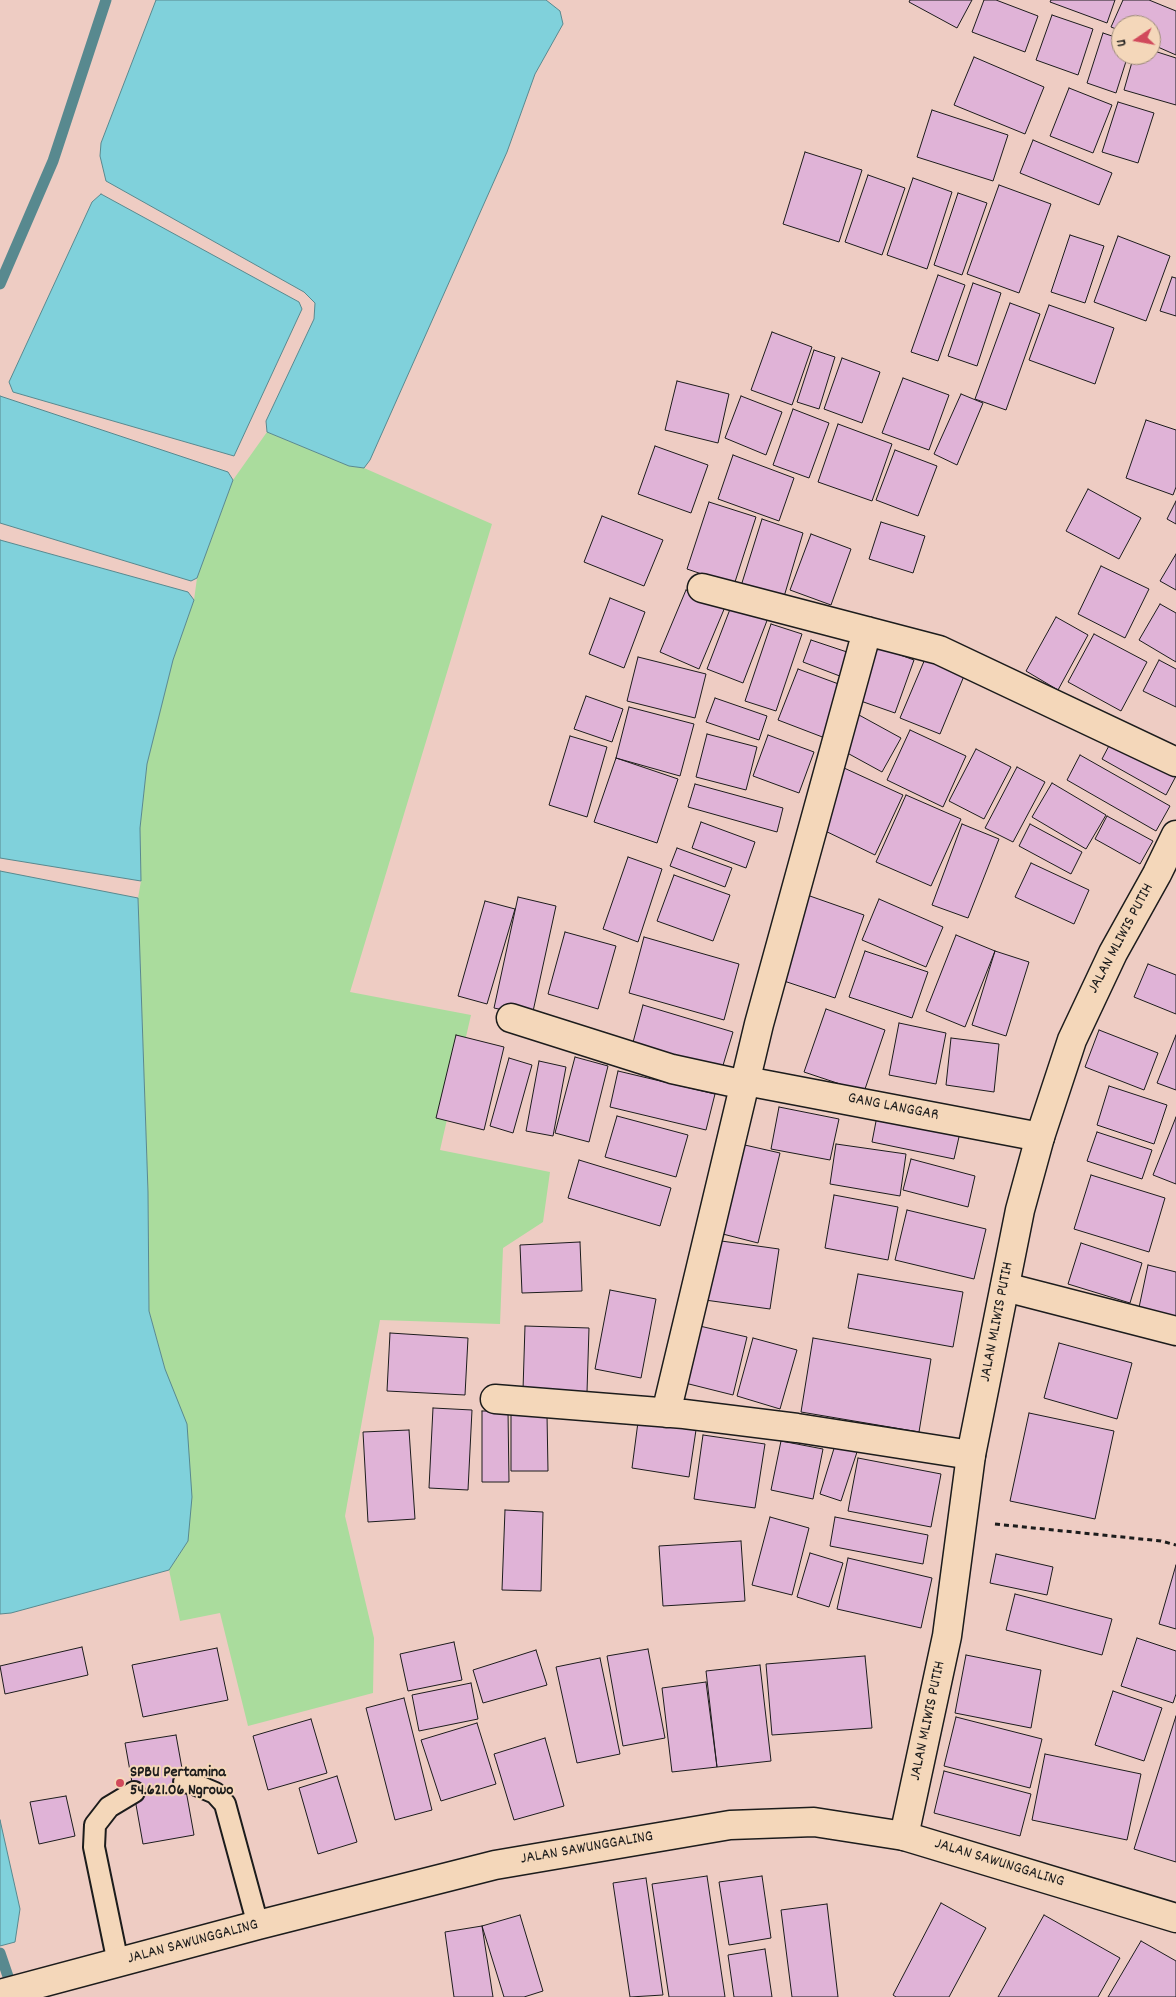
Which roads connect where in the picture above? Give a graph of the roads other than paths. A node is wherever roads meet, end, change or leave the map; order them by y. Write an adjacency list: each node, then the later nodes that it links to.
1 (702, 588): 2 (street)
2 (867, 632): 3 (street); 6 (street)
3 (1176, 762)
4 (1176, 835): 7 (street, JALAN MLIWIS PUTIH)
5 (511, 1018): 6 (street, GANG LANGGAR)
6 (745, 1083): 7 (street, GANG LANGGAR); 11 (street)
7 (1040, 1136): 8 (street, JALAN MLIWIS PUTIH)
8 (1004, 1287): 9 (street); 12 (street, JALAN MLIWIS PUTIH)
9 (1176, 1331)
10 (496, 1399): 11 (street)
11 (666, 1412): 12 (street)
12 (971, 1455): 15 (street, JALAN MLIWIS PUTIH)
13 (184, 1782): 17 (lane)
14 (134, 1792): 18 (lane)
15 (904, 1836): 16 (street, JALAN SAWUNGGALING); 17 (street, JALAN SAWUNGGALING)
16 (1176, 1918)
17 (258, 1925): 18 (street, JALAN SAWUNGGALING)
18 (118, 1963): 19 (street, JALAN SAWUNGGALING)
19 (0, 1994)

